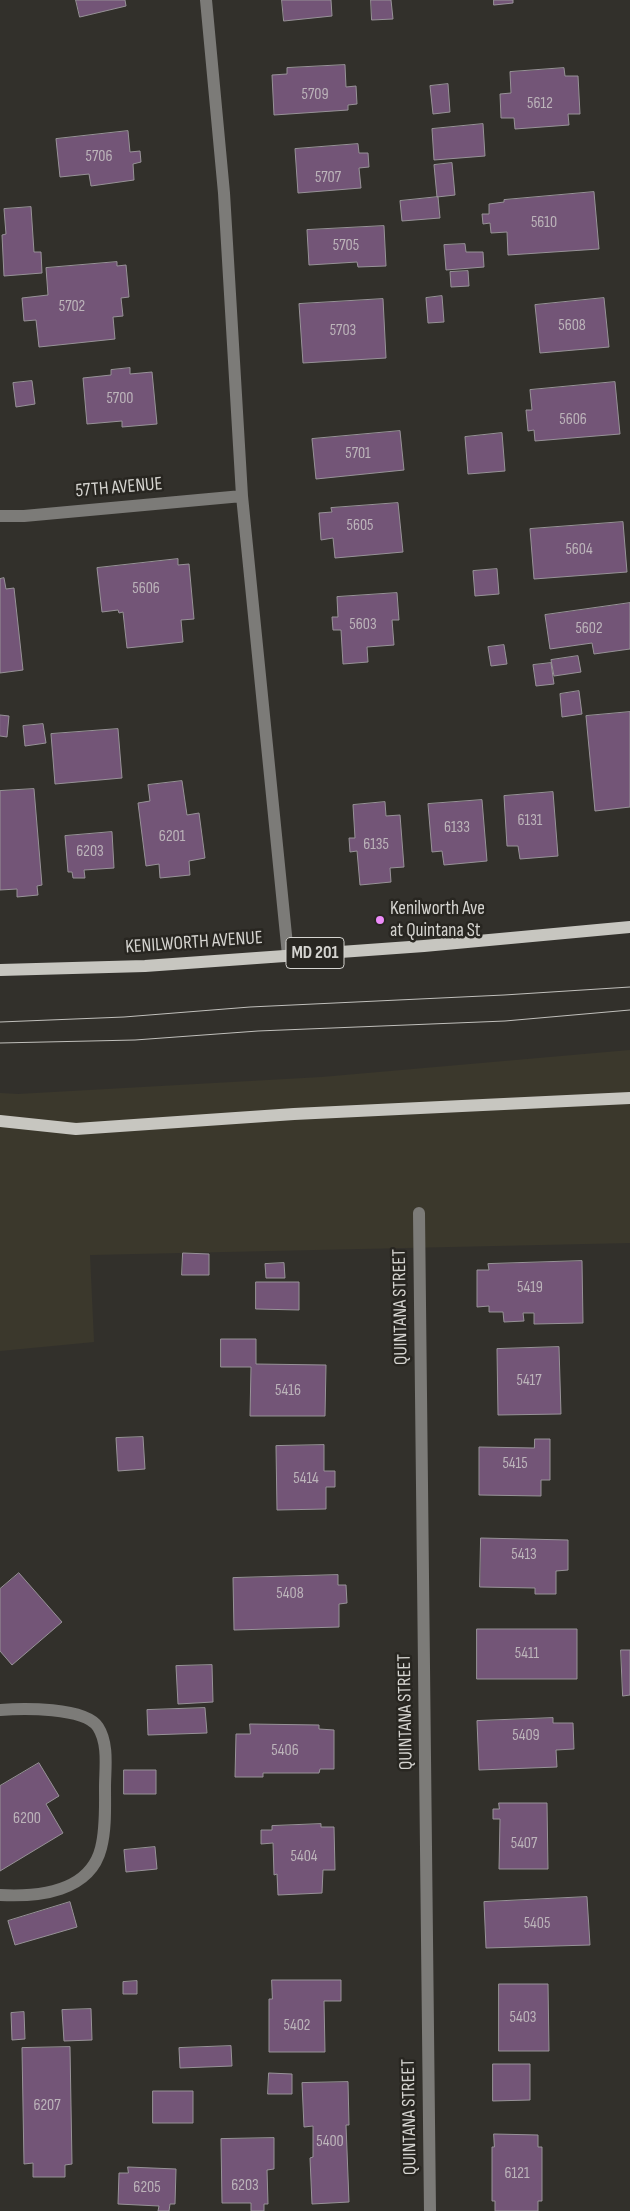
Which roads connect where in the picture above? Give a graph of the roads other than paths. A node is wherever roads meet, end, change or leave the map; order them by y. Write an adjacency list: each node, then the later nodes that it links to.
1 (206, 0): 2 (street)
2 (242, 496): 3 (street, 57TH AVENUE); 5 (street)
3 (0, 516)
4 (630, 927): 5 (main road, KENILWORTH AVENUE / MD 201)
5 (288, 955): 6 (main road, KENILWORTH AVENUE / MD 201)
6 (0, 970)
7 (630, 1098): 8 (main road)
8 (0, 1122)
9 (419, 1213): 12 (street, QUINTANA STREET)
10 (0, 1710): 11 (street)
11 (0, 1895)
12 (430, 2211)

